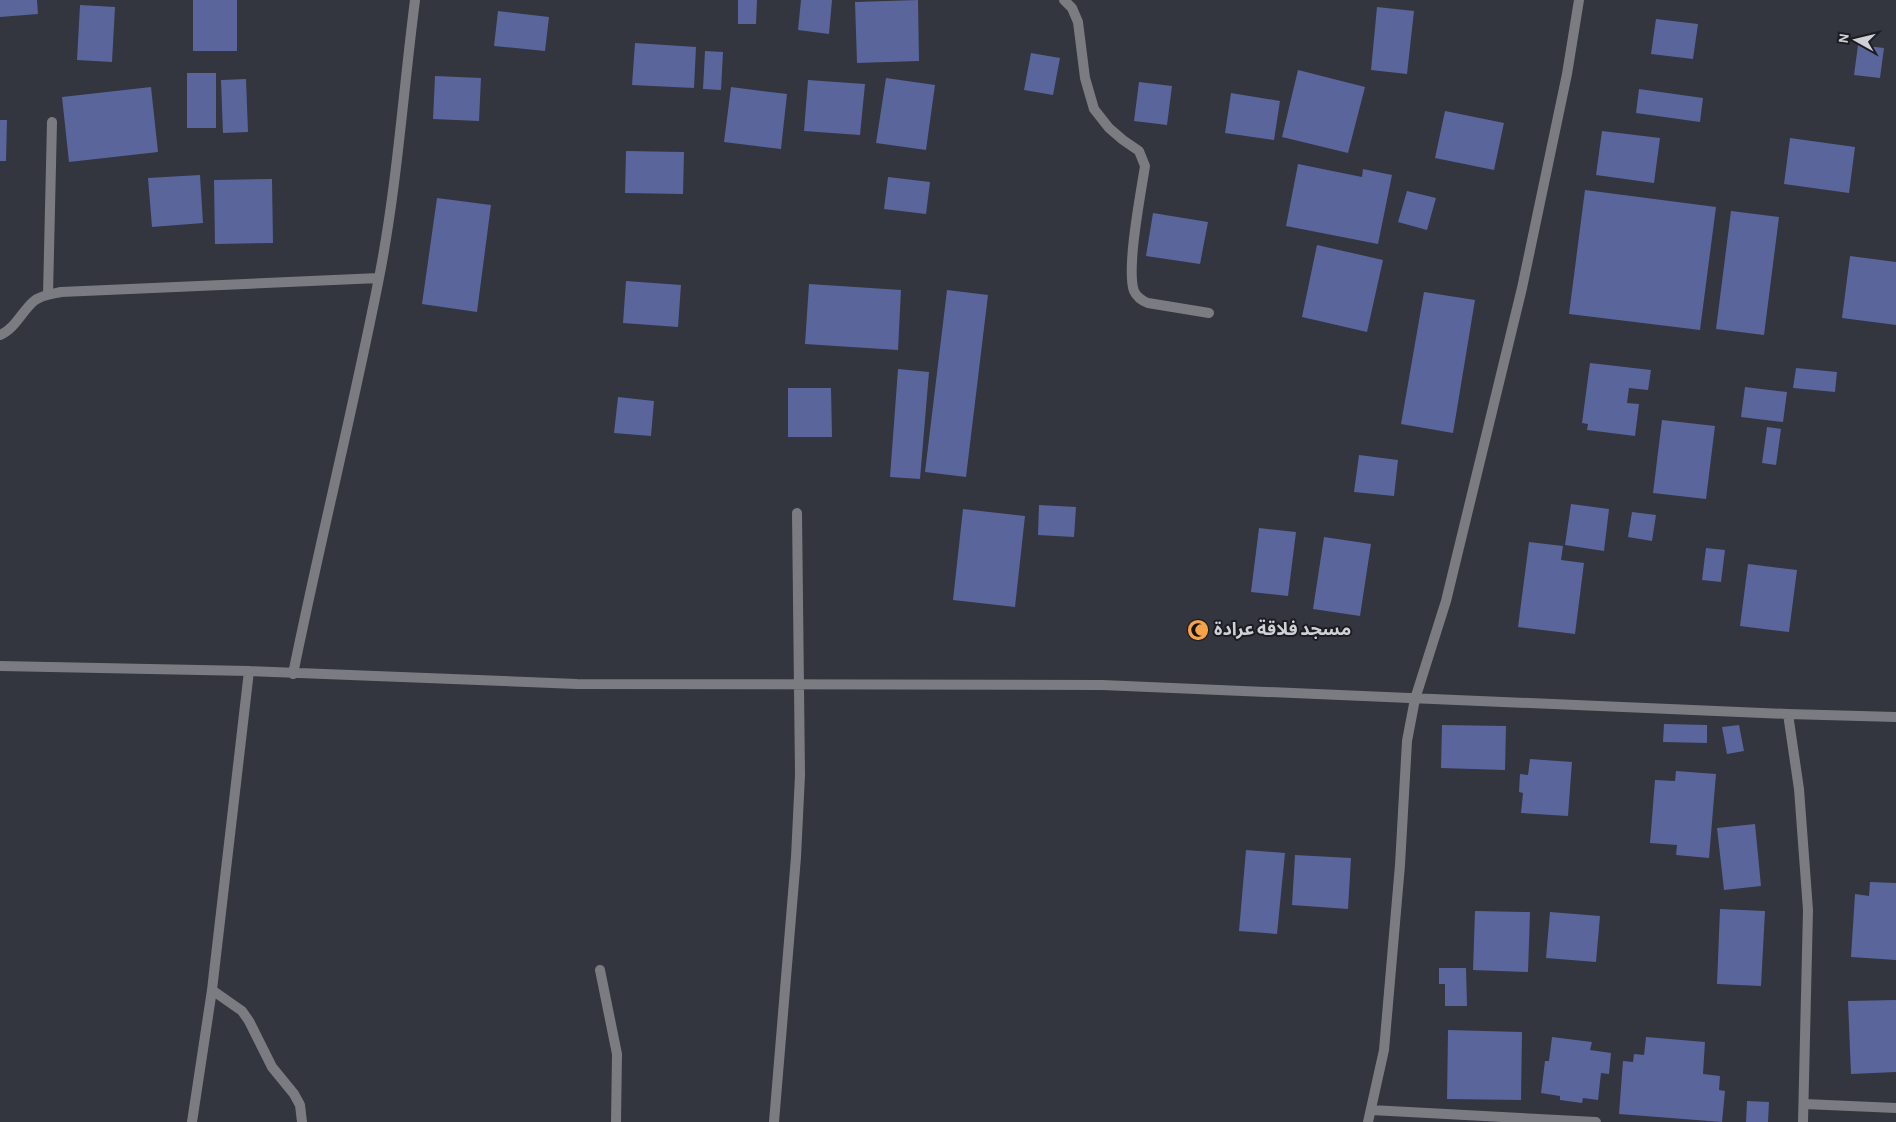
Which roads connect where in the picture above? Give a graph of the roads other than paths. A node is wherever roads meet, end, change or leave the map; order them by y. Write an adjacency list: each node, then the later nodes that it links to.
1 (415, 0): 5 (street)
2 (1064, 0): 7 (street)
3 (1579, 0): 14 (street)
4 (52, 122): 6 (street)
5 (379, 278): 6 (street); 12 (street)
6 (48, 295): 8 (street)
7 (1209, 313)
8 (0, 335)
9 (797, 513): 13 (street)
10 (0, 666): 11 (street)
11 (249, 671): 12 (street); 18 (street)
12 (293, 674): 13 (street)
13 (800, 684): 14 (street); 25 (street)
14 (1415, 699): 15 (street); 21 (street)
15 (1788, 714): 16 (street); 19 (street)
16 (1896, 717)
17 (600, 970): 24 (street)
18 (212, 990): 22 (street); 23 (street)
19 (1804, 1104): 20 (street); 28 (street)
20 (1896, 1108)
21 (1370, 1110): 26 (street); 27 (street)
22 (192, 1122)
23 (302, 1122)
24 (616, 1122)
25 (774, 1122)
26 (1368, 1122)
27 (1596, 1122)
28 (1803, 1122)

